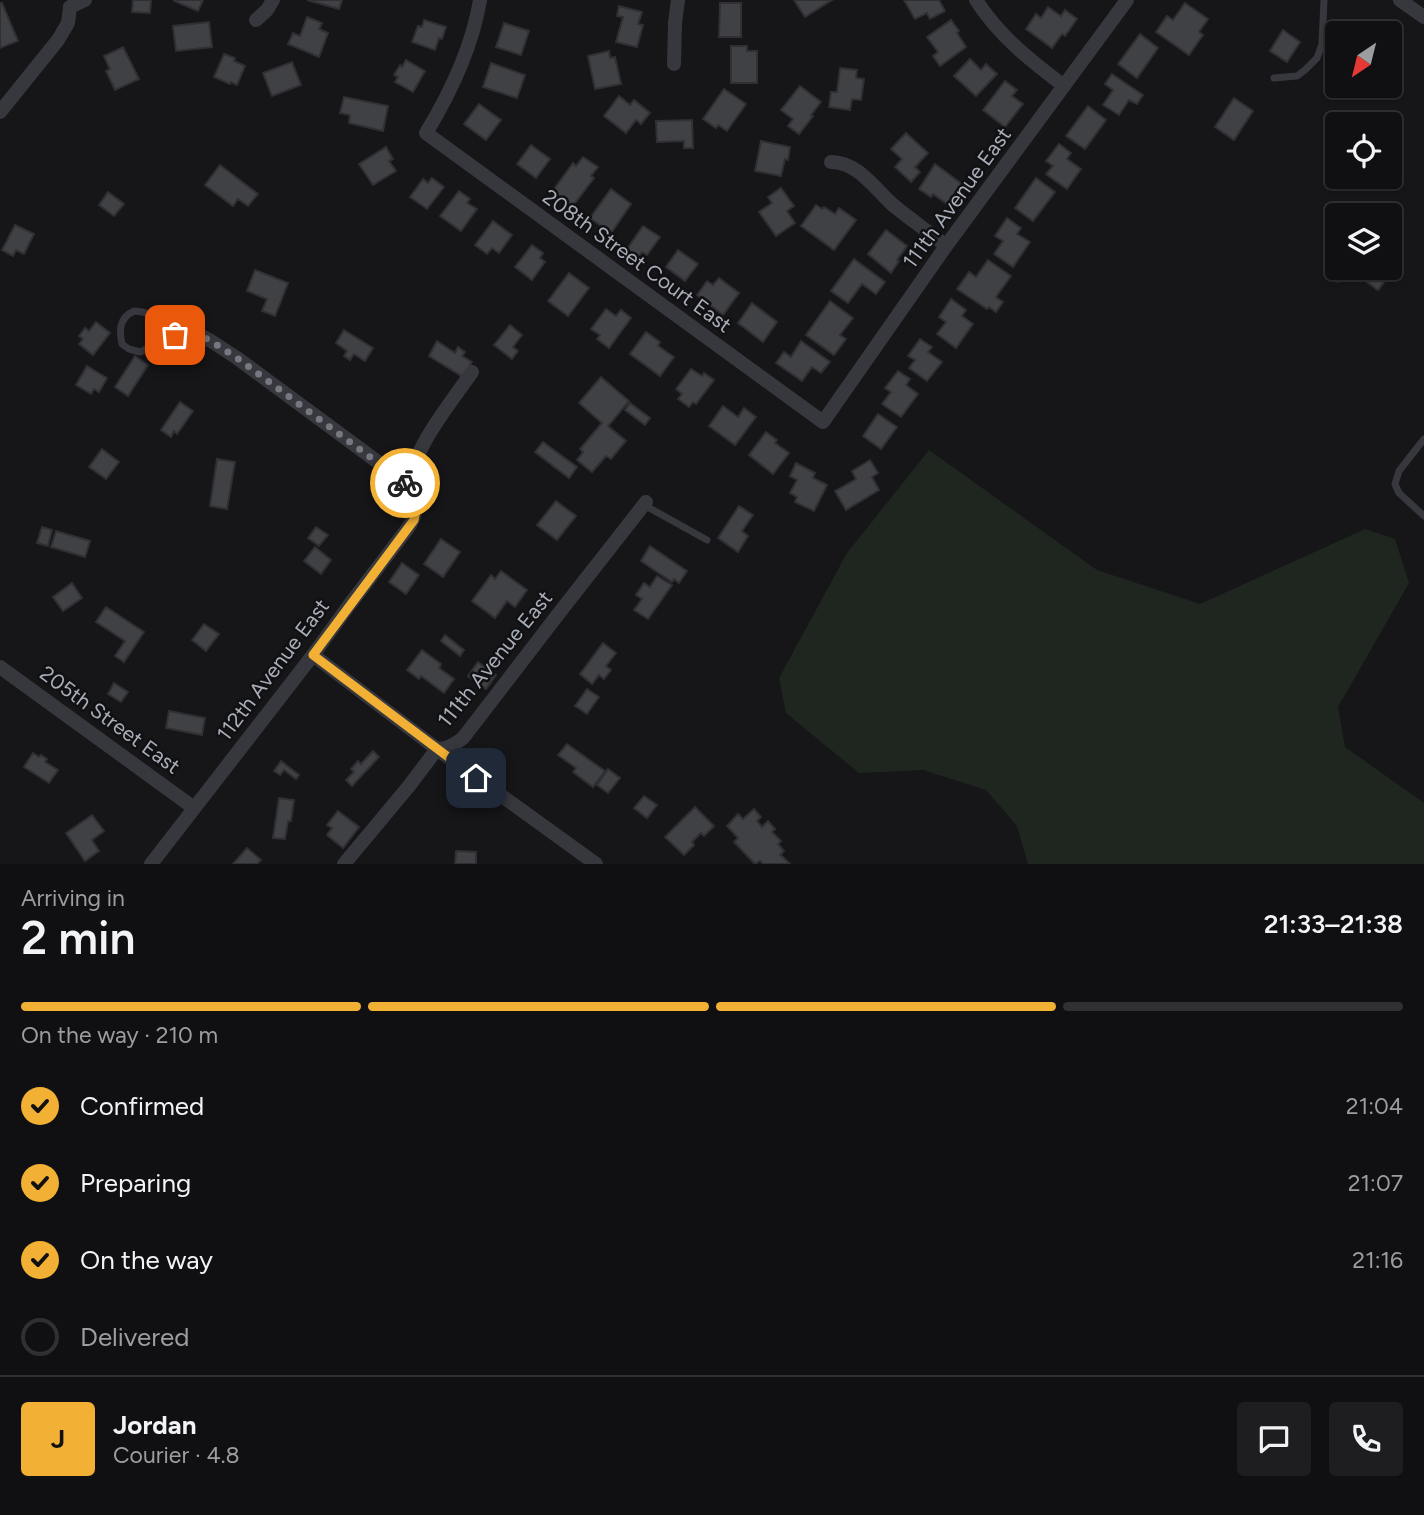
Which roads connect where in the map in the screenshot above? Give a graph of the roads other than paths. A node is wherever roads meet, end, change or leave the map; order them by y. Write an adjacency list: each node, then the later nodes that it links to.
1 (85, 0): 9 (street)
2 (273, 0): 11 (street)
3 (480, 0): 20 (street, 208th Street Court East)
4 (678, 0): 12 (street)
5 (976, 0): 14 (street)
6 (1127, 0): 14 (street, 111th Avenue East)
7 (1324, 0): 13 (lane)
8 (1400, 0): 10 (street)
9 (66, 4): 15 (street)
10 (1424, 16)
11 (256, 20)
12 (674, 64)
13 (1274, 78)
14 (1064, 86): 17 (street, 111th Avenue East)
15 (0, 112)
16 (831, 162): 17 (street)
17 (946, 246): 20 (street, 111th Avenue East)
18 (182, 327): 18 (lane); 22 (street)
19 (472, 372): 22 (street, 112th Avenue East)
20 (823, 422)
21 (1424, 439): 24 (lane)
22 (410, 491): 26 (street, 112th Avenue East)
23 (645, 504): 25 (lane); 28 (street, 111th Avenue East)
24 (1424, 516)
25 (707, 540)
26 (313, 655): 28 (street); 29 (street, 112th Avenue East)
27 (0, 667): 29 (street, 205th Street East)
28 (436, 749): 31 (street, 111th Avenue East); 32 (street)
29 (194, 808): 30 (street, 112th Avenue East)
30 (151, 864)
31 (344, 864)
32 (596, 864)

